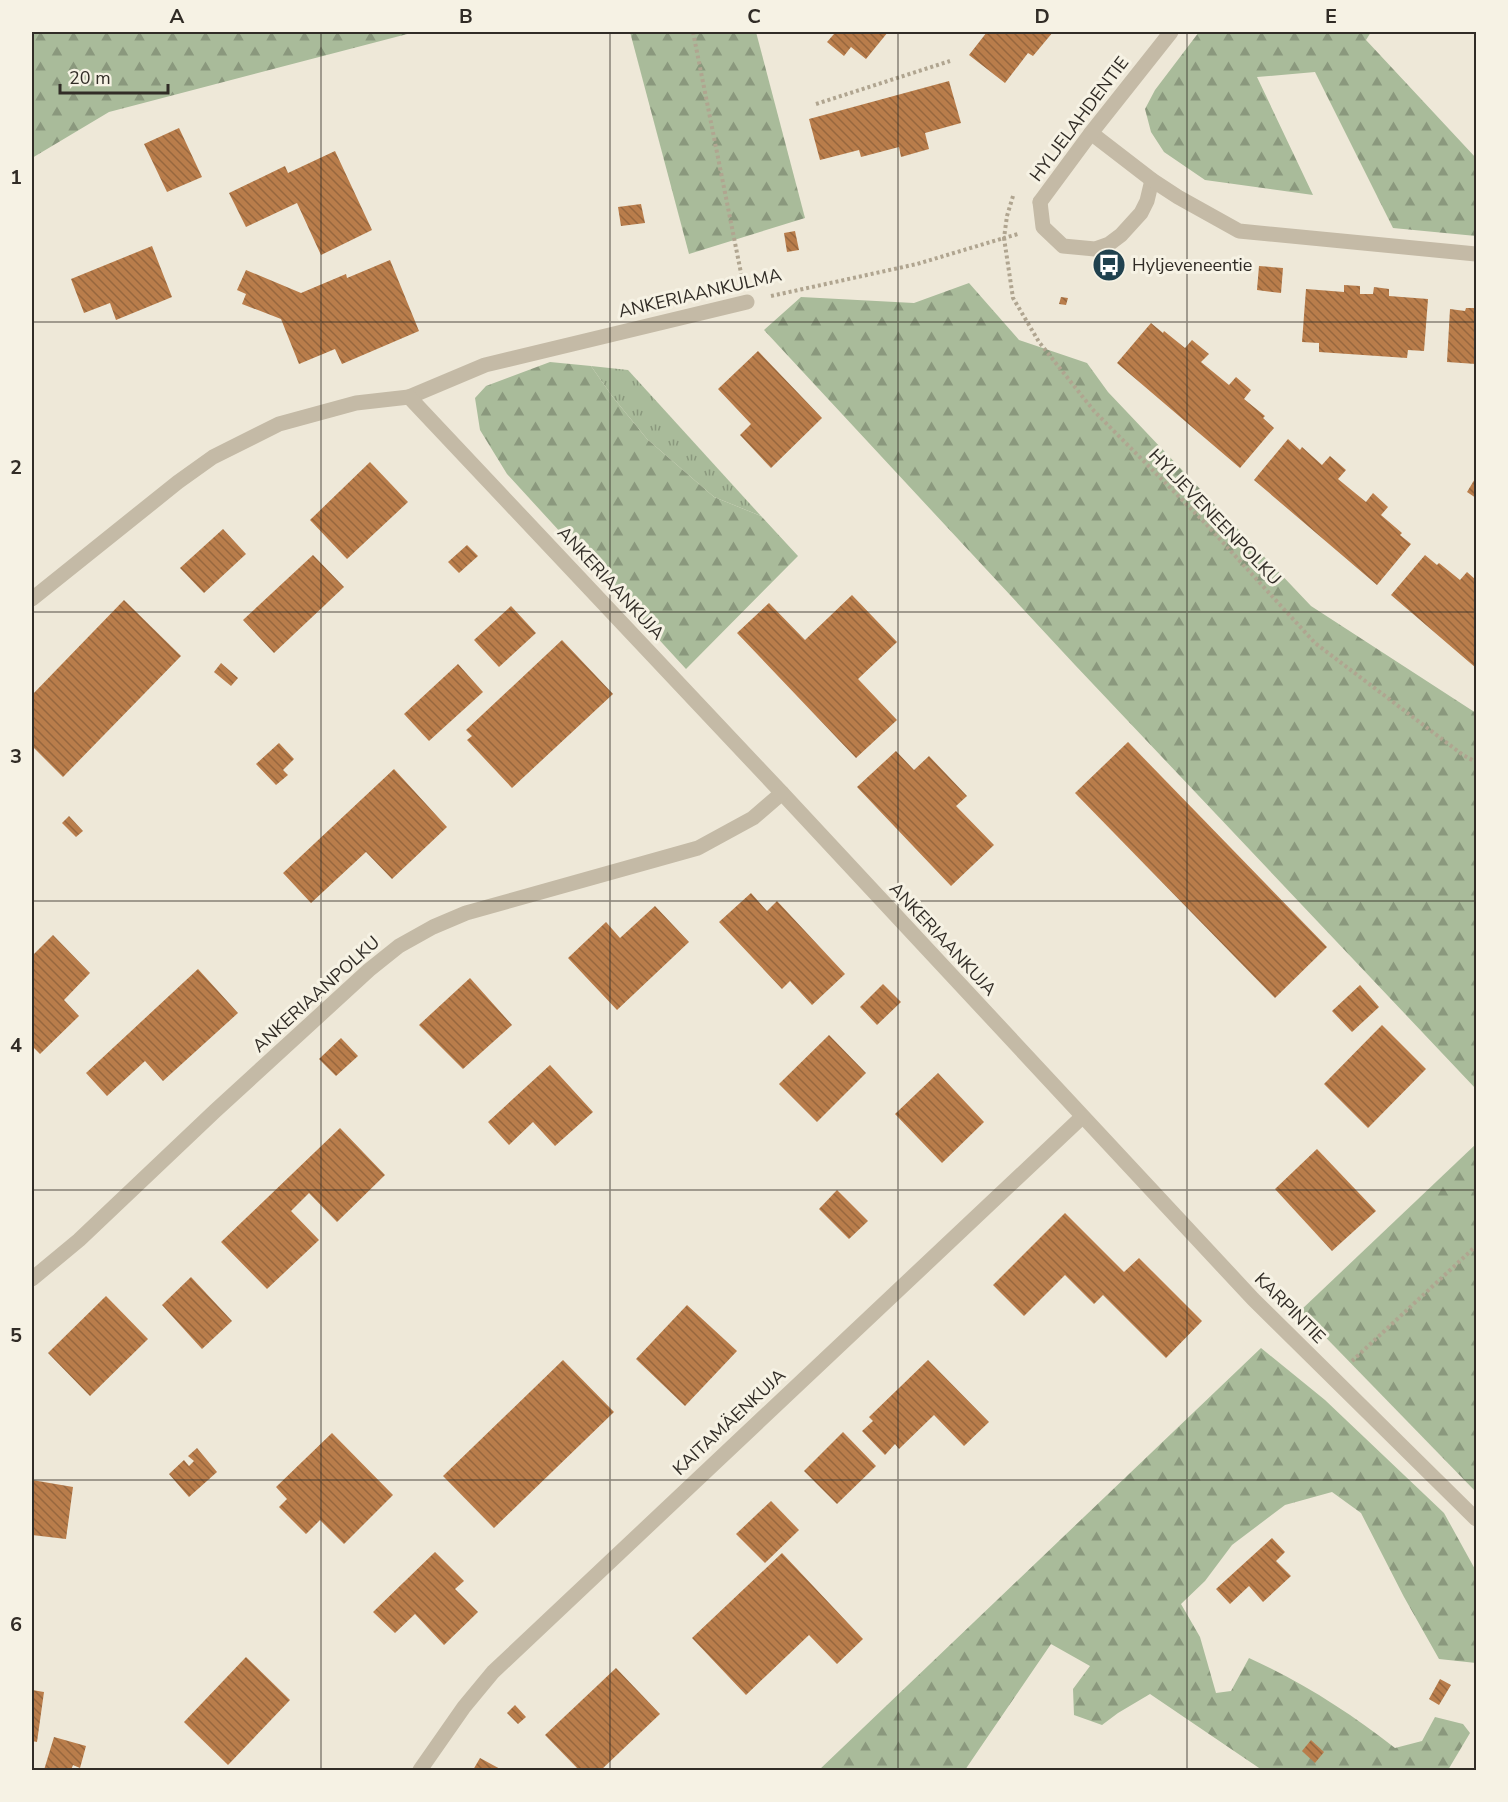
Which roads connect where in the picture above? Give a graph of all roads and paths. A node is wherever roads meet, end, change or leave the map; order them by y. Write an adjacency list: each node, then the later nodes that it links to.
1 (45, 32): 2 (path)
2 (93, 32)
3 (693, 32): 11 (path)
4 (1171, 32): 7 (street, HYLJELAHDENTIE)
5 (951, 61): 6 (path)
6 (816, 104)
7 (1091, 133): 8 (street); 8 (street, HYLJELAHDENTIE)
8 (1152, 180): 10 (street)
9 (1004, 238): 11 (path, ANKERIAANKULMA); 14 (path, HYLJEVENEENPOLKU)
10 (1476, 254)
11 (747, 302): 12 (street, ANKERIAANKULMA)
12 (409, 397): 13 (street); 15 (street, ANKERIAANKUJA)
13 (32, 598)
14 (1476, 762)
15 (782, 794): 16 (street, ANKERIAANKUJA); 18 (street, ANKERIAANPOLKU)
16 (1082, 1118): 19 (street, KARPINTIE); 21 (street, KAITAMÄENKUJA)
17 (1476, 1246): 19 (path)
18 (32, 1279)
19 (1334, 1378): 20 (street, KARPINTIE)
20 (1476, 1519)
21 (420, 1770)

